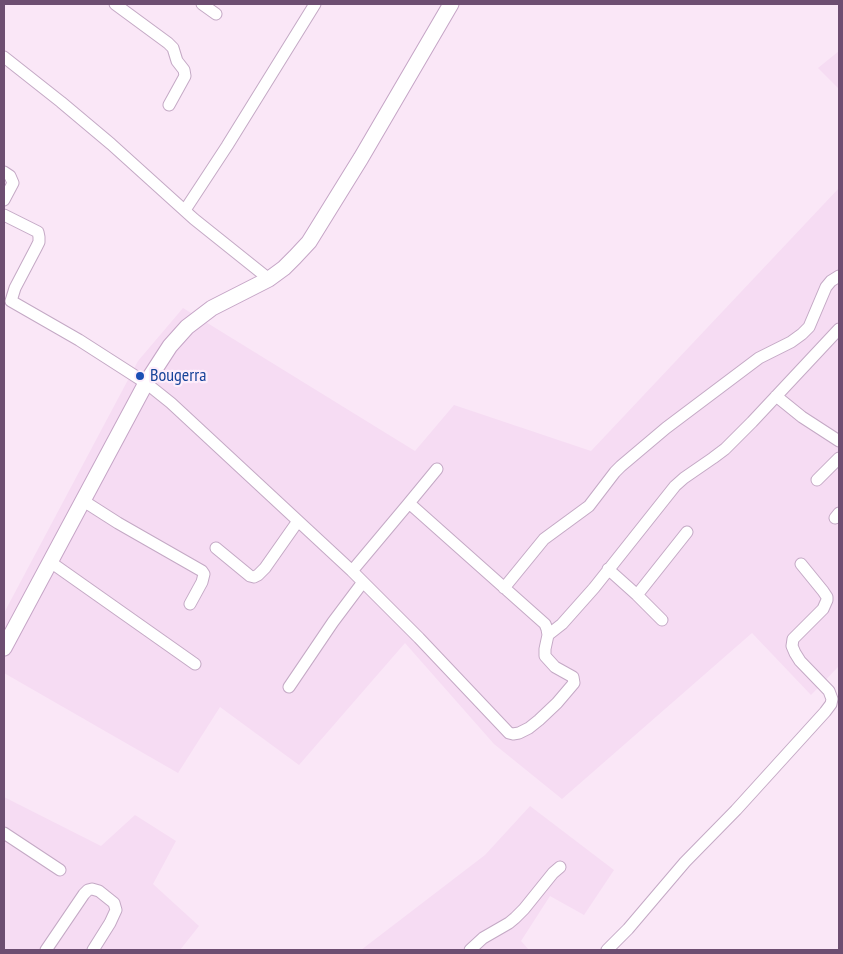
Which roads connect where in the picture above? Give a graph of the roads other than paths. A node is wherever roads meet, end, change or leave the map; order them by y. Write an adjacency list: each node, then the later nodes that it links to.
1 (115, 4): 7 (street)
2 (202, 4): 5 (street)
3 (315, 4): 10 (street)
4 (451, 4): 13 (main road)
5 (216, 14)
6 (4, 57): 10 (street)
7 (169, 105)
8 (4, 172): 9 (street)
9 (4, 200)
10 (185, 210): 13 (street)
11 (4, 215): 14 (street)
12 (839, 276): 33 (street)
13 (269, 279): 17 (main road)
14 (7, 300): 17 (street)
15 (839, 329): 16 (street)
16 (835, 341): 18 (street)
17 (146, 382): 23 (main road); 25 (street)
18 (776, 396): 19 (street); 30 (street)
19 (839, 441)
20 (839, 458): 22 (street)
21 (437, 469): 24 (street)
22 (817, 480)
23 (82, 500): 28 (main road); 35 (street)
24 (409, 503): 31 (street); 33 (street)
25 (298, 521): 27 (street); 31 (street)
26 (687, 532): 34 (street)
27 (216, 548)
28 (50, 562): 38 (main road); 39 (street)
29 (801, 564): 47 (street)
30 (608, 569): 34 (street); 37 (street)
31 (352, 571): 32 (street)
32 (362, 582): 37 (street); 40 (street)
33 (504, 588): 37 (street)
34 (637, 595): 36 (street)
35 (190, 604)
36 (662, 620)
37 (548, 635)
38 (4, 648)
39 (195, 664)
40 (290, 687)
41 (4, 833): 43 (street)
42 (560, 867): 46 (street)
43 (60, 870)
44 (46, 950): 45 (street)
45 (93, 950)
46 (470, 950)
47 (607, 950)

